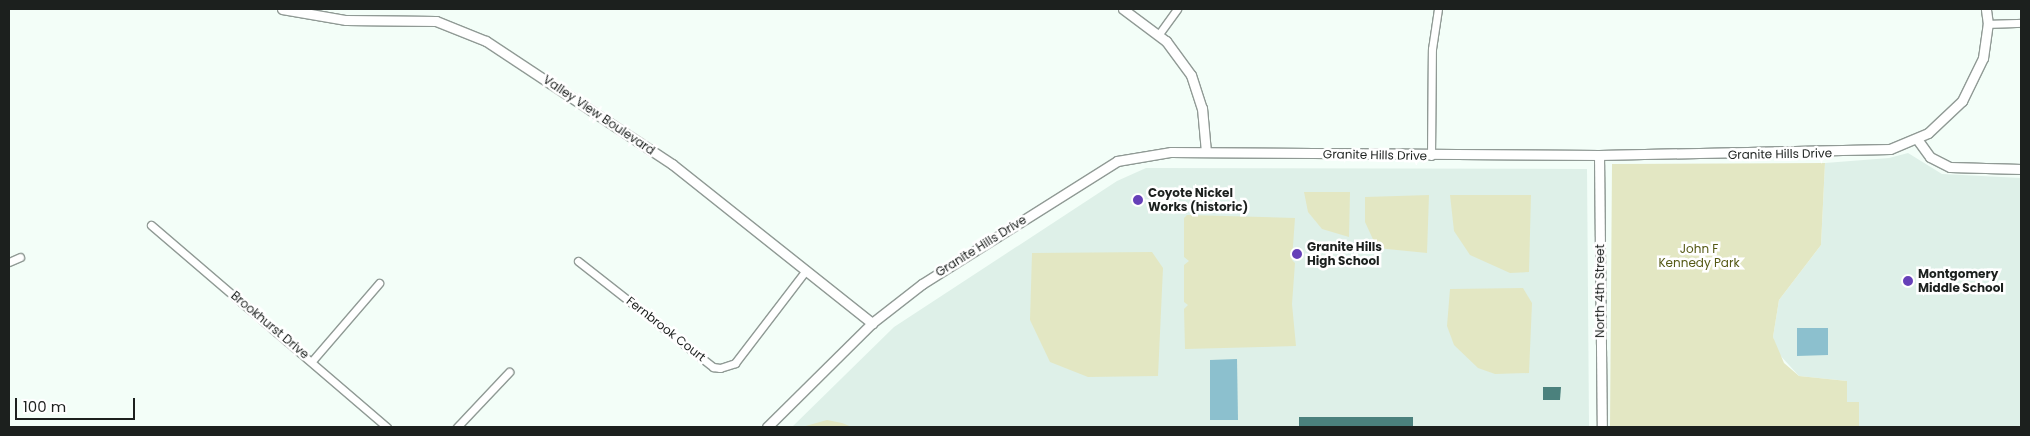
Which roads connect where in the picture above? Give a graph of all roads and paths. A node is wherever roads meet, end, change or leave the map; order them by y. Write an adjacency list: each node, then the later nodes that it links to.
1 (282, 9): 18 (street, Valley View Boulevard)
2 (1123, 9): 8 (street)
3 (1177, 9): 8 (street)
4 (1438, 9): 12 (street)
5 (1986, 9): 6 (street, Granite Hills Drive)
6 (1988, 24): 7 (street); 9 (street, Granite Hills Drive)
7 (2021, 24)
8 (1158, 34): 10 (street)
9 (1917, 139): 11 (street, Granite Hills Drive); 13 (street)
10 (1206, 152): 12 (street, Granite Hills Drive); 20 (street, Granite Hills Drive)
11 (1600, 155): 12 (street, Granite Hills Drive); 26 (street, North 4th Street)
12 (1431, 156)
13 (2021, 169)
14 (151, 225): 21 (street, Brookhurst Drive)
15 (20, 257): 17 (street)
16 (578, 260): 18 (street, Fernbrook Court)
17 (9, 262)
18 (806, 270): 20 (street, Valley View Boulevard)
19 (379, 283): 21 (street)
20 (872, 323): 25 (street, Granite Hills Drive)
21 (312, 361): 23 (street, Brookhurst Drive)
22 (509, 372): 24 (street)
23 (387, 427)
24 (457, 427)
25 (767, 427)
26 (1602, 427)

